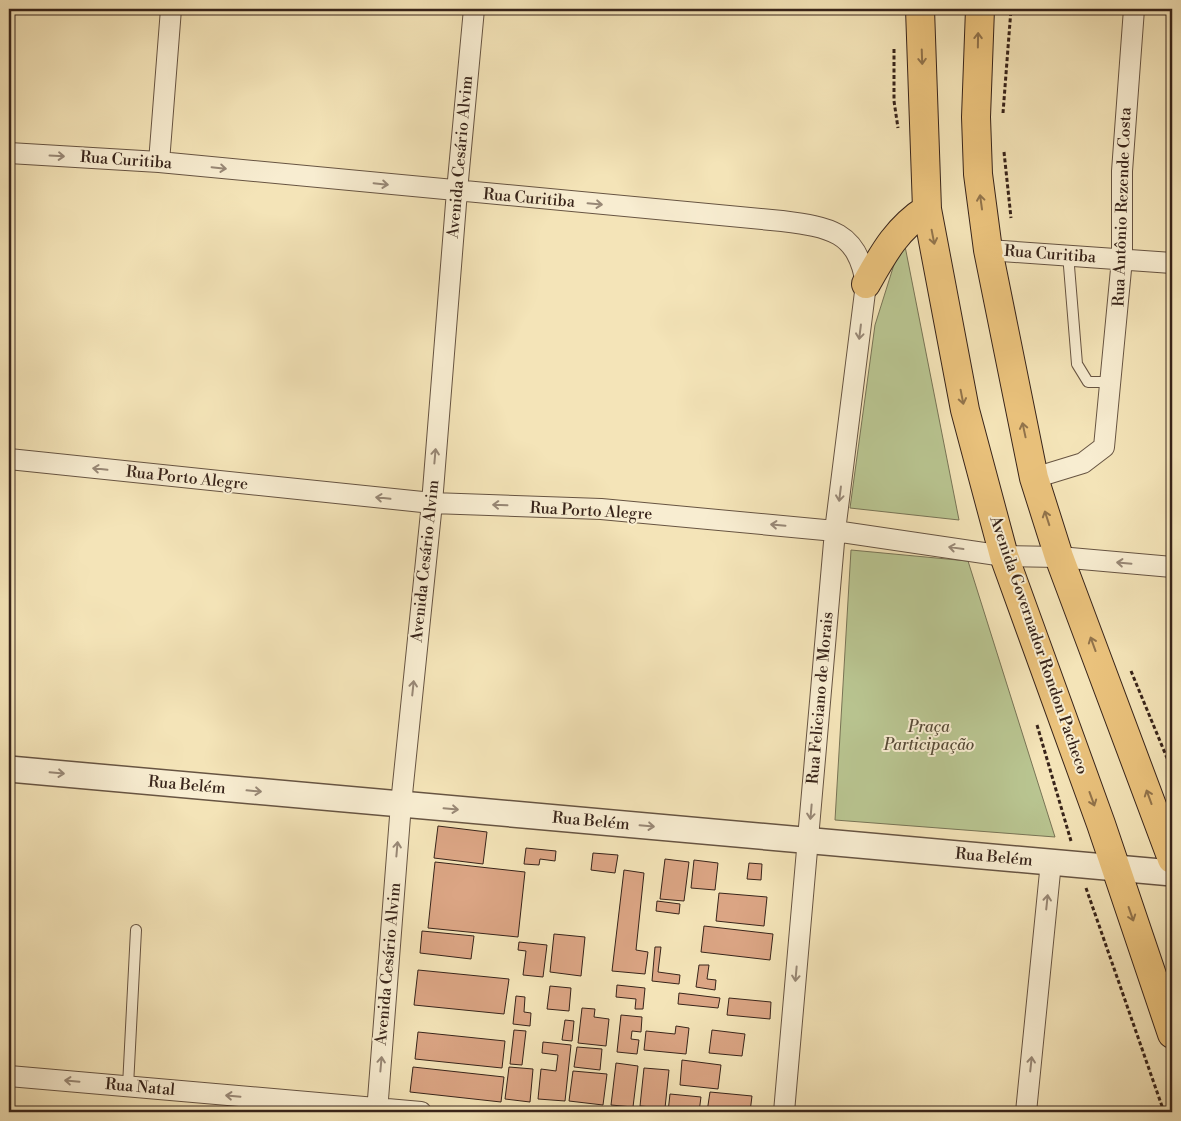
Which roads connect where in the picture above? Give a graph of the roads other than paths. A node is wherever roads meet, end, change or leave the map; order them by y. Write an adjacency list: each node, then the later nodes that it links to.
1 (172, 9): 7 (street)
2 (474, 9): 8 (street, Avenida Cesário Alvim)
3 (920, 9): 9 (main road, Avenida Governador Rondon Pacheco, one-way to 9)
4 (980, 9): 10 (main road, one-way to 4)
5 (1134, 9): 12 (street, Rua Antônio Rezende Costa)
6 (9, 153): 7 (street, Rua Curitiba, one-way to 7)
7 (159, 162): 8 (street, Rua Curitiba, one-way to 8)
8 (457, 191): 14 (street, Rua Curitiba, one-way to 14); 18 (street, Avenida Cesário Alvim, one-way to 8)
9 (927, 209): 14 (main road); 20 (main road, Avenida Governador Rondon Pacheco, one-way to 20)
10 (1001, 250): 11 (street, Rua Curitiba); 17 (main road, one-way to 10)
11 (1068, 254): 12 (street, Rua Curitiba); 15 (lane)
12 (1122, 259): 13 (street, Rua Curitiba); 15 (street, Rua Antônio Rezende Costa)
13 (1172, 263)
14 (866, 284): 19 (street, Rua Feliciano de Morais, one-way to 19)
15 (1110, 382): 17 (street, Rua Antônio Rezende Costa)
16 (9, 459): 18 (street, Rua Porto Alegre, one-way to 16)
17 (1034, 478): 21 (main road, one-way to 17)
18 (432, 503): 19 (street, Rua Porto Alegre, one-way to 18); 24 (street, Avenida Cesário Alvim, one-way to 18)
19 (835, 531): 20 (street, Rua Porto Alegre, one-way to 19); 25 (street, Rua Feliciano de Morais, one-way to 25)
20 (1004, 556): 21 (street, Rua Porto Alegre); 28 (main road, Avenida Governador Rondon Pacheco, one-way to 28)
21 (1059, 557): 22 (street, Rua Porto Alegre, one-way to 21); 26 (main road, one-way to 21)
22 (1172, 567)
23 (9, 769): 24 (street, Rua Belém, one-way to 24)
24 (401, 804): 25 (street, Rua Belém, one-way to 25); 34 (street, Avenida Cesário Alvim, one-way to 24)
25 (808, 840): 27 (street, Rua Belém); 36 (street, Rua Feliciano de Morais, one-way to 36)
26 (1172, 859)
27 (1051, 862): 28 (street, Rua Belém); 37 (street, one-way to 27)
28 (1115, 868): 29 (street, Rua Belém); 31 (main road, Avenida Governador Rondon Pacheco, one-way to 31)
29 (1172, 873)
30 (136, 930): 33 (lane)
31 (1172, 1034)
32 (9, 1076): 33 (street, Rua Natal, one-way to 32)
33 (128, 1086): 34 (street, Rua Natal, one-way to 33)
34 (377, 1110): 35 (street, Rua Natal)
35 (421, 1112)
36 (784, 1112)
37 (1026, 1112)

